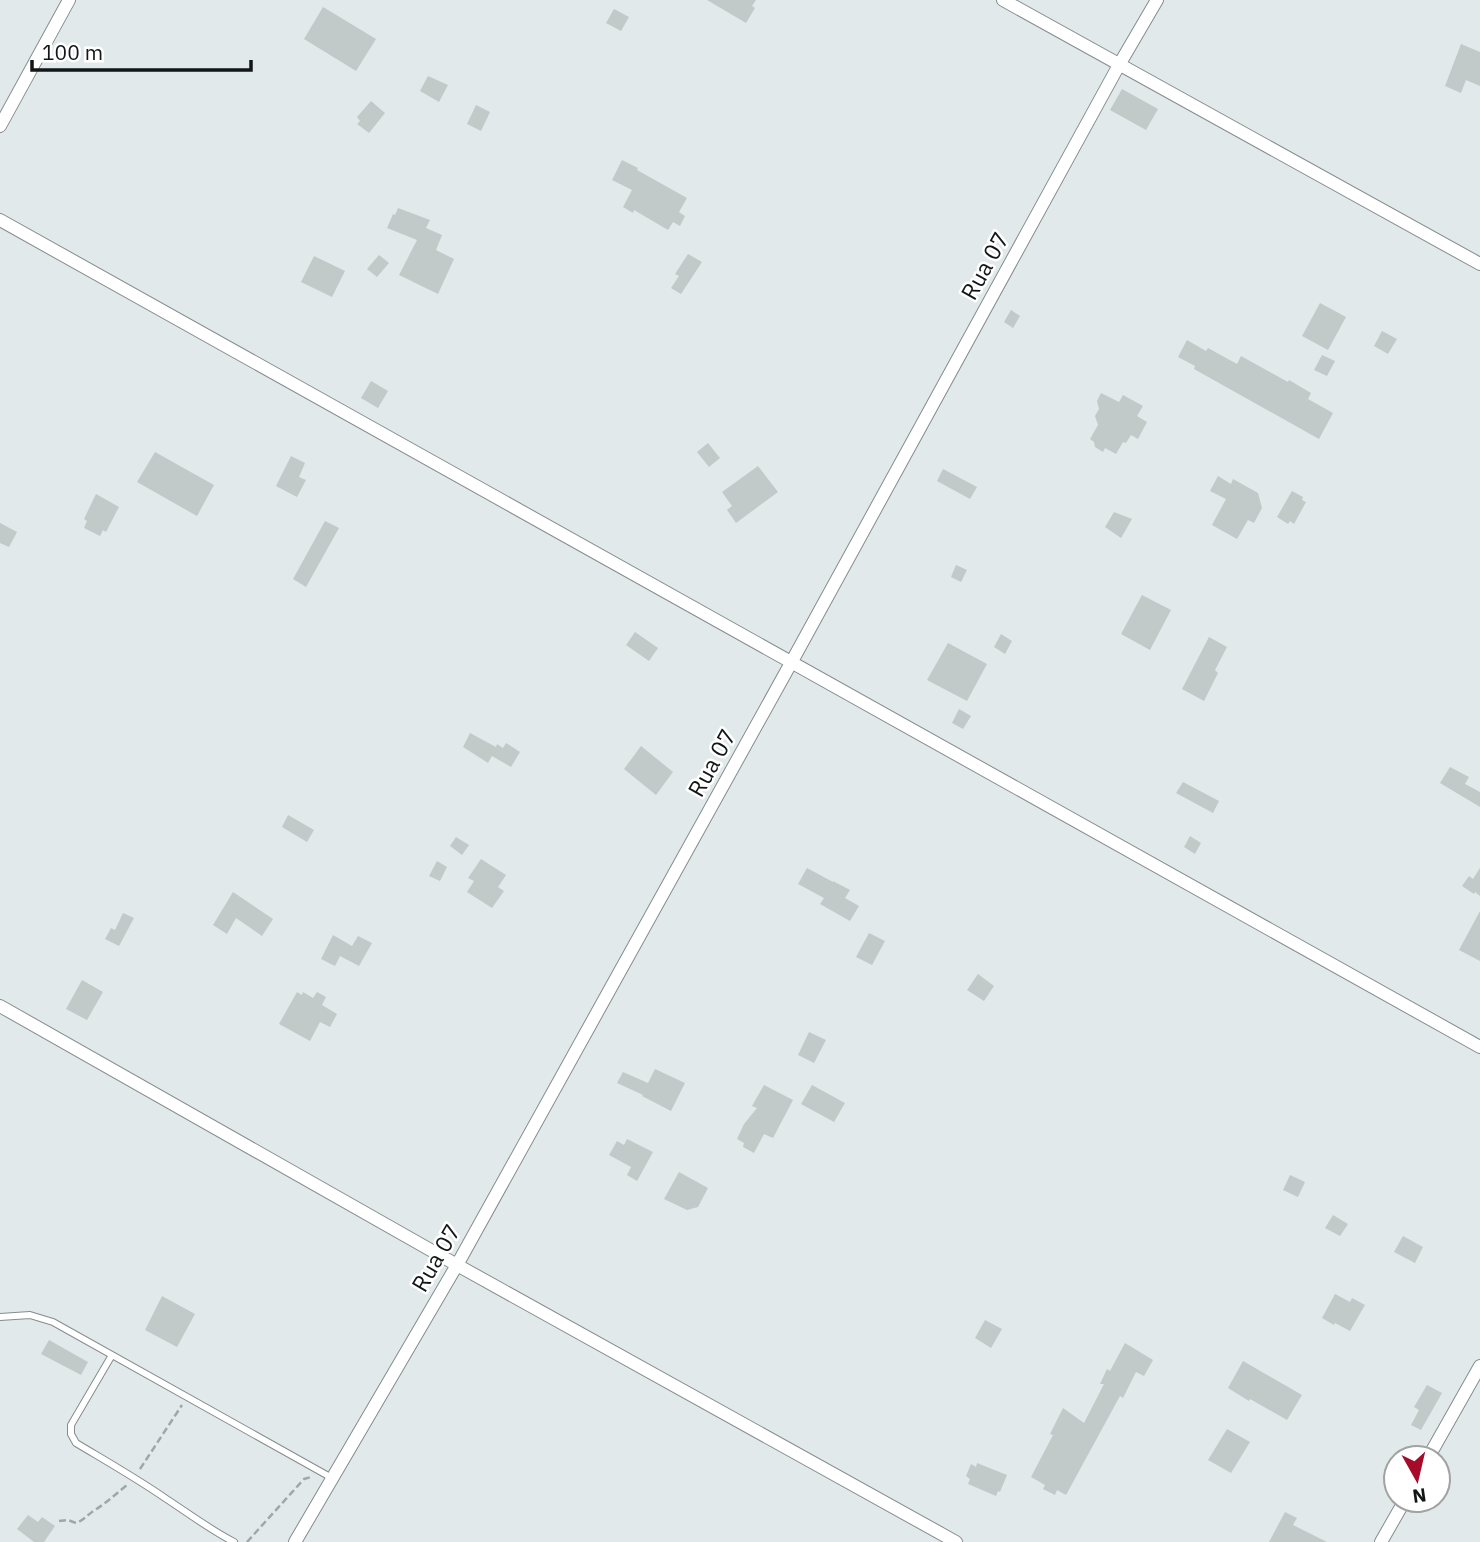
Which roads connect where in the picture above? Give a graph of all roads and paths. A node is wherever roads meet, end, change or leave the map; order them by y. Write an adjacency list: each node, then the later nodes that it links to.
1 (69, 0): 5 (street)
2 (1003, 0): 4 (street)
3 (1157, 0): 4 (street, Rua 07)
4 (1119, 65): 7 (street); 8 (street, Rua 07)
5 (0, 125)
6 (0, 220): 8 (street)
7 (1480, 264)
8 (791, 663): 10 (street); 11 (street, Rua 07)
9 (0, 1006): 11 (street)
10 (1480, 1047)
11 (457, 1265): 16 (street, Rua 07); 21 (street)
12 (0, 1317): 13 (lane)
13 (112, 1355): 16 (lane); 18 (lane)
14 (1480, 1366): 15 (street)
15 (1436, 1444)
16 (331, 1480): 19 (path); 20 (street, Rua 07)
17 (1397, 1514): 22 (street)
18 (234, 1542)
19 (247, 1542)
20 (295, 1542)
21 (956, 1542)
22 (1381, 1542)

